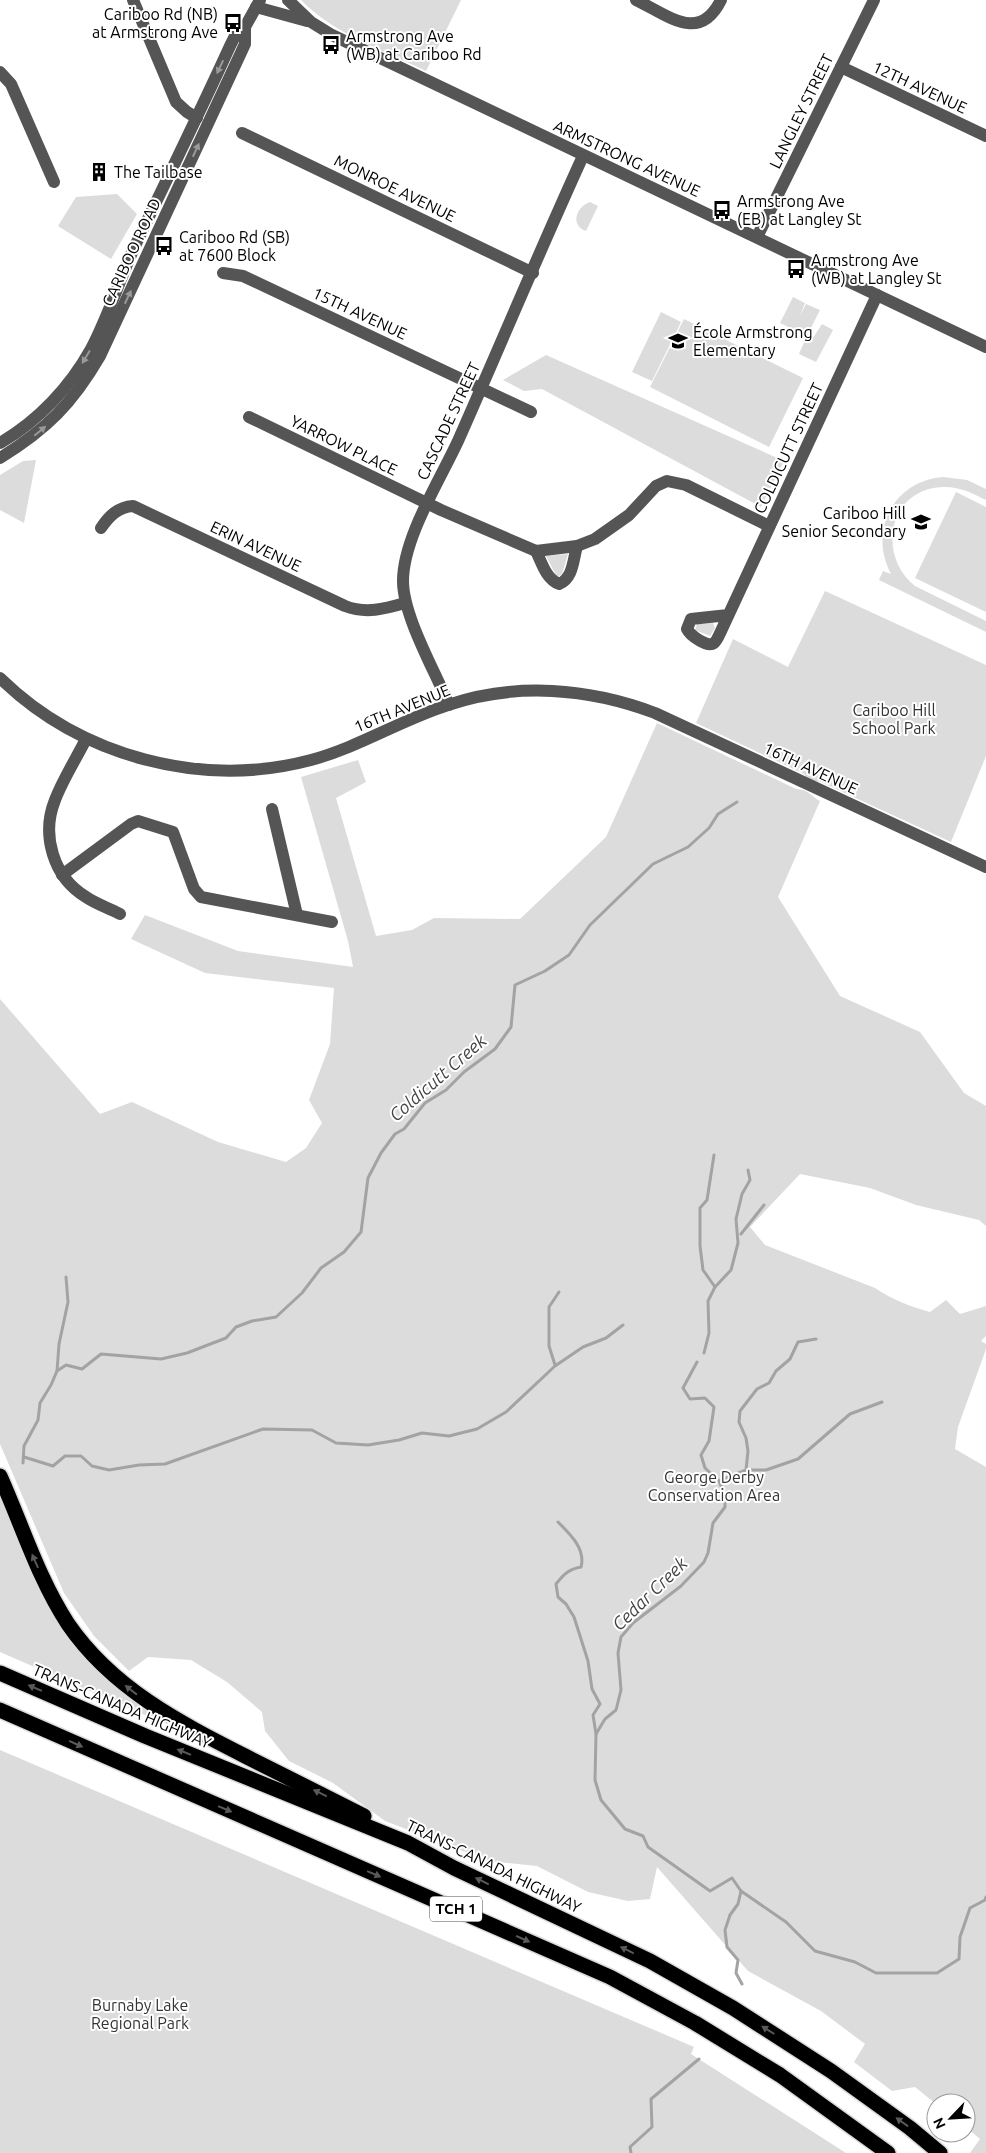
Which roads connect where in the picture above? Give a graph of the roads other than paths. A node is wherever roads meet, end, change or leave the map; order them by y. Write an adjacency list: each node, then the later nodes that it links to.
1 (133, 0): 11 (street)
2 (288, 0): 7 (street, ARMSTRONG AVENUE)
3 (636, 0): 4 (street)
4 (721, 0)
5 (874, 0): 9 (street, LANGLEY STREET)
6 (258, 3): 7 (street); 8 (street, CARIBOO ROAD)
7 (312, 22): 14 (street, ARMSTRONG AVENUE)
8 (245, 27): 11 (street, CARIBOO ROAD, one-way to 11); 25 (street, CARIBOO ROAD, one-way to 8)
9 (841, 67): 13 (street, 12TH AVENUE); 16 (street, LANGLEY STREET)
10 (0, 72): 15 (street)
11 (197, 118): 24 (street, CARIBOO ROAD, one-way to 24)
12 (242, 133): 18 (street, MONROE AVENUE)
13 (986, 136)
14 (583, 156): 16 (street, ARMSTRONG AVENUE); 18 (street, CASCADE STREET)
15 (54, 182)
16 (757, 237): 19 (street, ARMSTRONG AVENUE)
17 (223, 273): 21 (street, 15TH AVENUE)
18 (533, 273): 21 (street, CASCADE STREET)
19 (877, 295): 20 (street, ARMSTRONG AVENUE); 27 (street, COLDICUTT STREET)
20 (986, 347)
21 (482, 388): 22 (street, 15TH AVENUE); 26 (street, CASCADE STREET)
22 (531, 412)
23 (248, 417): 26 (street, YARROW PLACE)
24 (0, 443)
25 (0, 458)
26 (428, 503): 30 (street, YARROW PLACE); 31 (street, CASCADE STREET)
27 (769, 526): 29 (street); 32 (street, COLDICUTT STREET)
28 (101, 528): 31 (street, ERIN AVENUE)
29 (576, 546): 30 (street); 30 (street)
30 (536, 551)
31 (405, 603): 34 (street, CASCADE STREET)
32 (728, 615)
33 (0, 678): 35 (street, 16TH AVENUE)
34 (448, 705): 35 (street, 16TH AVENUE); 37 (street, 16TH AVENUE)
35 (86, 739): 38 (street)
36 (272, 809): 40 (street)
37 (986, 867)
38 (62, 875): 39 (street); 40 (street)
39 (120, 914)
40 (297, 915): 41 (street)
41 (332, 922)
42 (0, 1476): 47 (highway, one-way to 42)
43 (0, 1673): 47 (highway, TRANS-CANADA HIGHWAY / TCH 1, one-way to 43)
44 (0, 1710): 46 (highway, TCH 1)
45 (0, 1717): 46 (highway)
46 (43, 1730): 48 (highway, TCH 1, one-way to 48)
47 (408, 1843): 49 (highway, TRANS-CANADA HIGHWAY / TCH 1, one-way to 47)
48 (888, 2153)
49 (940, 2153)

